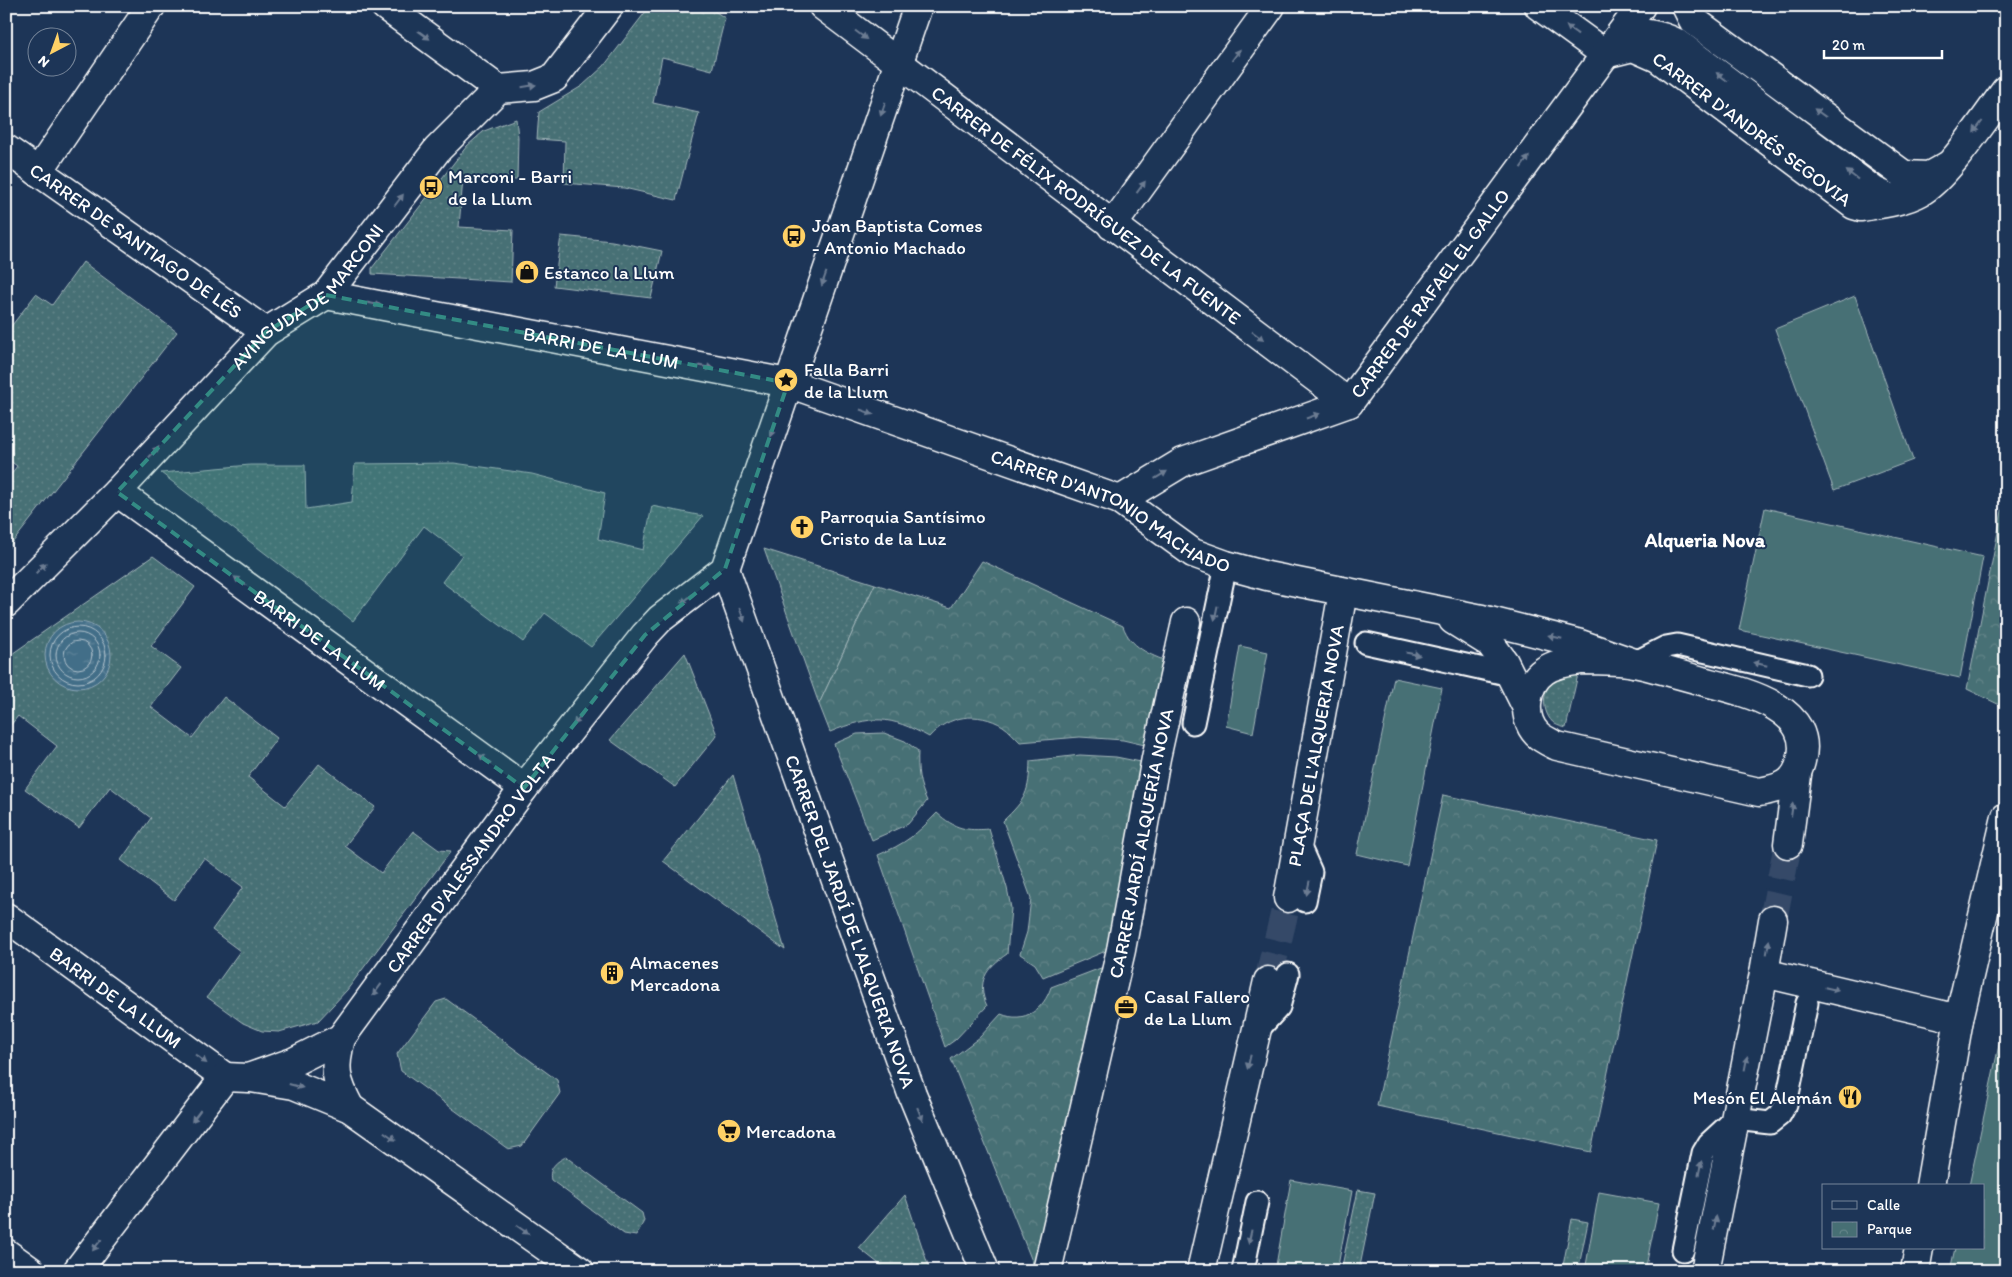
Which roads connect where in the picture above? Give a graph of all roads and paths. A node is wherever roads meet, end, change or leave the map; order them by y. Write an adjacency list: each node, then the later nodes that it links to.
1 (151, 6): 16 (street)
2 (385, 6): 12 (street, one-way to 12)
3 (609, 6): 12 (street, one-way to 3)
4 (823, 6): 11 (street, CARRER DE FÉLIX RODRÍGUEZ DE LA FUENTE, one-way to 11)
5 (918, 6): 11 (street)
6 (1271, 6): 17 (street, one-way to 6)
7 (1539, 6): 10 (street, one-way to 7)
8 (1641, 6): 10 (street, CARRER DE RAFAEL EL GALLO)
9 (1686, 6): 15 (street, one-way to 9)
10 (1612, 45): 15 (street, CARRER D'ANDRÉS SEGOVIA); 21 (street, CARRER DE RAFAEL EL GALLO, one-way to 10)
11 (899, 63): 17 (street, CARRER DE FÉLIX RODRÍGUEZ DE LA FUENTE); 20 (street, one-way to 20)
12 (498, 89): 18 (street, AVINGUDA DE MARCONI, one-way to 12)
13 (2006, 90): 15 (street, CARRER D'ANDRÉS SEGOVIA, one-way to 15)
14 (6, 149): 16 (street, CARRER DE SANTIAGO DE LÉS)
15 (1950, 164)
16 (38, 172): 19 (street, CARRER DE SANTIAGO DE LÉS)
17 (1112, 226): 21 (street, CARRER DE FÉLIX RODRÍGUEZ DE LA FUENTE, one-way to 21)
18 (326, 295): 19 (street, AVINGUDA DE MARCONI); 20 (street, BARRI DE LA LLUM, one-way to 20)
19 (266, 332): 22 (street, AVINGUDA DE MARCONI, one-way to 19)
20 (788, 383): 23 (street, CARRER D'ANTONIO MACHADO, one-way to 23); 25 (street, one-way to 25)
21 (1349, 403): 23 (street, CARRER DE RAFAEL EL GALLO, one-way to 21)
22 (117, 492): 27 (street, AVINGUDA DE MARCONI, one-way to 22); 37 (street, BARRI DE LA LLUM, one-way to 22)
23 (1120, 500): 24 (street, CARRER D'ANTONIO MACHADO)
24 (1226, 566): 26 (street, CARRER D'ANTONIO MACHADO); 35 (lane, one-way to 35)
25 (725, 569): 37 (street, CARRER D'ALESSANDRO VOLTA, one-way to 37); 59 (street, CARRER DEL JARDÍ DE L'ALQUERIA NOVA, one-way to 59)
26 (1343, 592): 28 (street, CARRER D'ANTONIO MACHADO); 40 (street, PLAÇA DE L'ALQUERIA NOVA, one-way to 40)
27 (6, 603)
28 (1439, 612): 31 (street, CARRER D'ANTONIO MACHADO, one-way to 28); 32 (street, CARRER D'ANTONIO MACHADO)
29 (1186, 622): 60 (street, CARRER JARDÍ ALQUERÍA NOVA)
30 (1366, 643): 32 (lane, one-way to 32)
31 (1634, 663): 33 (lane, one-way to 31); 34 (street, CARRER D'ANTONIO MACHADO); 36 (street, CARRER D'ANTONIO MACHADO)
32 (1511, 675): 34 (street, CARRER D'ANTONIO MACHADO)
33 (1808, 675)
34 (1526, 706): 36 (street, CARRER D'ANTONIO MACHADO)
35 (1193, 723)
36 (1797, 775): 39 (street, one-way to 36)
37 (524, 788): 47 (street, CARRER D'ALESSANDRO VOLTA, one-way to 47)
38 (2006, 817): 46 (street)
39 (1788, 844)
40 (1297, 899)
41 (6, 917): 48 (street, BARRI DE LA LLUM, one-way to 48)
42 (1773, 920): 43 (street, one-way to 42)
43 (1764, 973): 46 (street, one-way to 46); 50 (street, one-way to 43)
44 (1278, 978): 61 (street, one-way to 61)
45 (1807, 1003): 50 (lane)
46 (1959, 1019): 51 (street)
47 (341, 1038): 48 (street, CARRER D'ALESSANDRO VOLTA); 49 (street)
48 (237, 1077): 49 (street, one-way to 49); 57 (street, one-way to 57)
49 (350, 1108): 58 (street, one-way to 58)
50 (1735, 1119): 53 (lane, one-way to 50); 63 (street, one-way to 50)
51 (1930, 1184)
52 (1257, 1202): 62 (lane, one-way to 62)
53 (1683, 1250)
54 (1919, 1250): 64 (street)
55 (6, 1253): 56 (street)
56 (31, 1271)
57 (77, 1271)
58 (580, 1271)
59 (985, 1271)
60 (1048, 1271)
61 (1201, 1271)
62 (1243, 1271)
63 (1705, 1271)
64 (1915, 1271)

